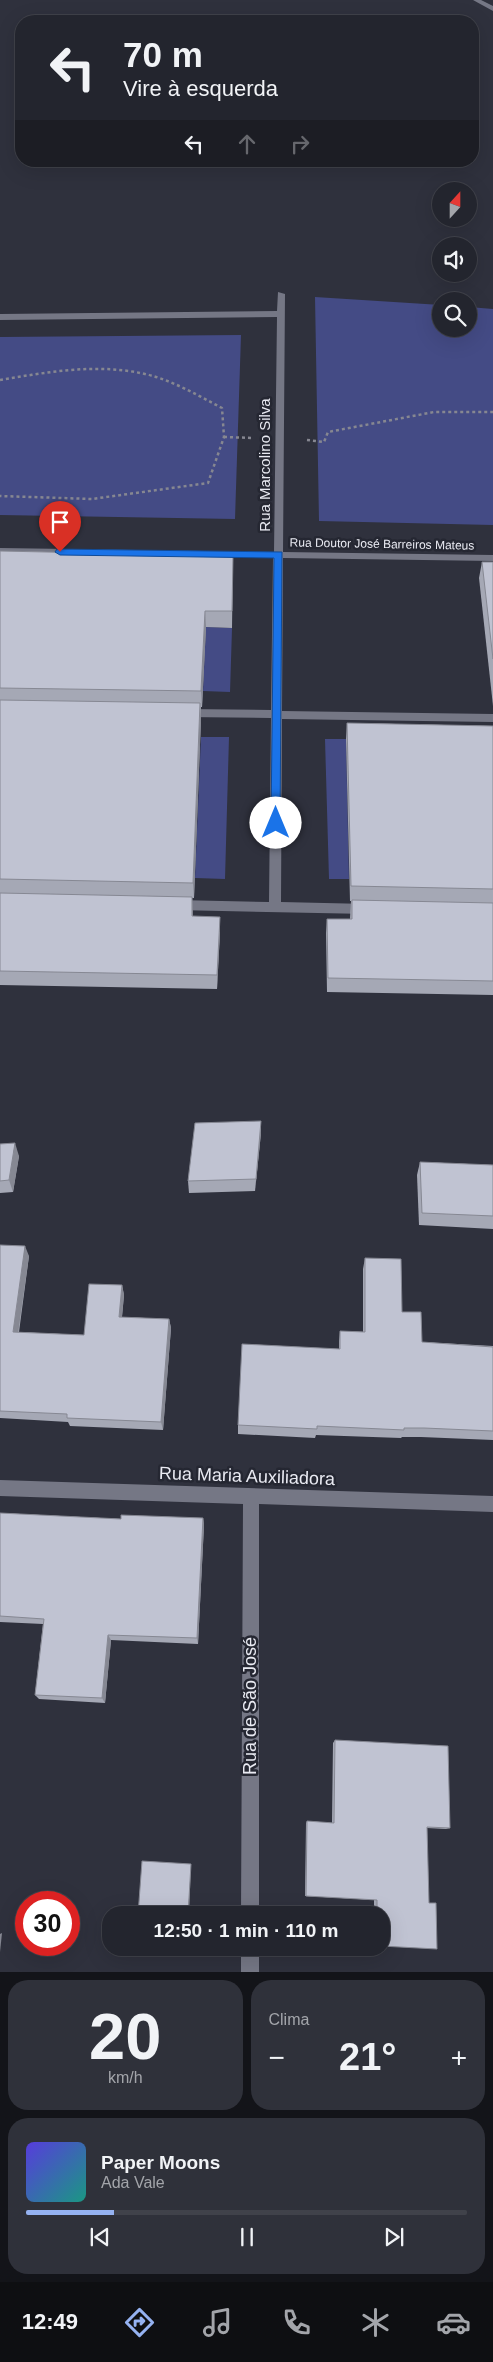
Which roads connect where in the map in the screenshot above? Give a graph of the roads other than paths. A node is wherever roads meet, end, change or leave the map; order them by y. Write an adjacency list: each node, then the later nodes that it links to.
1 (476, 0): 2 (street)
2 (493, 9)
3 (282, 294): 4 (street, Rua Marcolino Silva)
4 (281, 314): 5 (street); 7 (street, Rua Marcolino Silva)
5 (0, 317)
6 (0, 551): 7 (street, Rua Doutor José Barreiros Mateus)
7 (279, 555): 8 (street, Rua Doutor José Barreiros Mateus); 10 (street, Rua Marcolino Silva)
8 (493, 558)
9 (176, 712): 10 (street)
10 (277, 714): 11 (street); 13 (street, Rua Marcolino Silva)
11 (493, 718)
12 (168, 905): 13 (street)
13 (275, 907): 14 (street)
14 (384, 909)
15 (0, 1488): 16 (street, Rua Maria Auxiliadora)
16 (251, 1496): 17 (street, Rua Maria Auxiliadora); 18 (street, Rua de São José)
17 (493, 1504)
18 (250, 1906)
19 (250, 1956): 20 (street)
20 (250, 1972)

